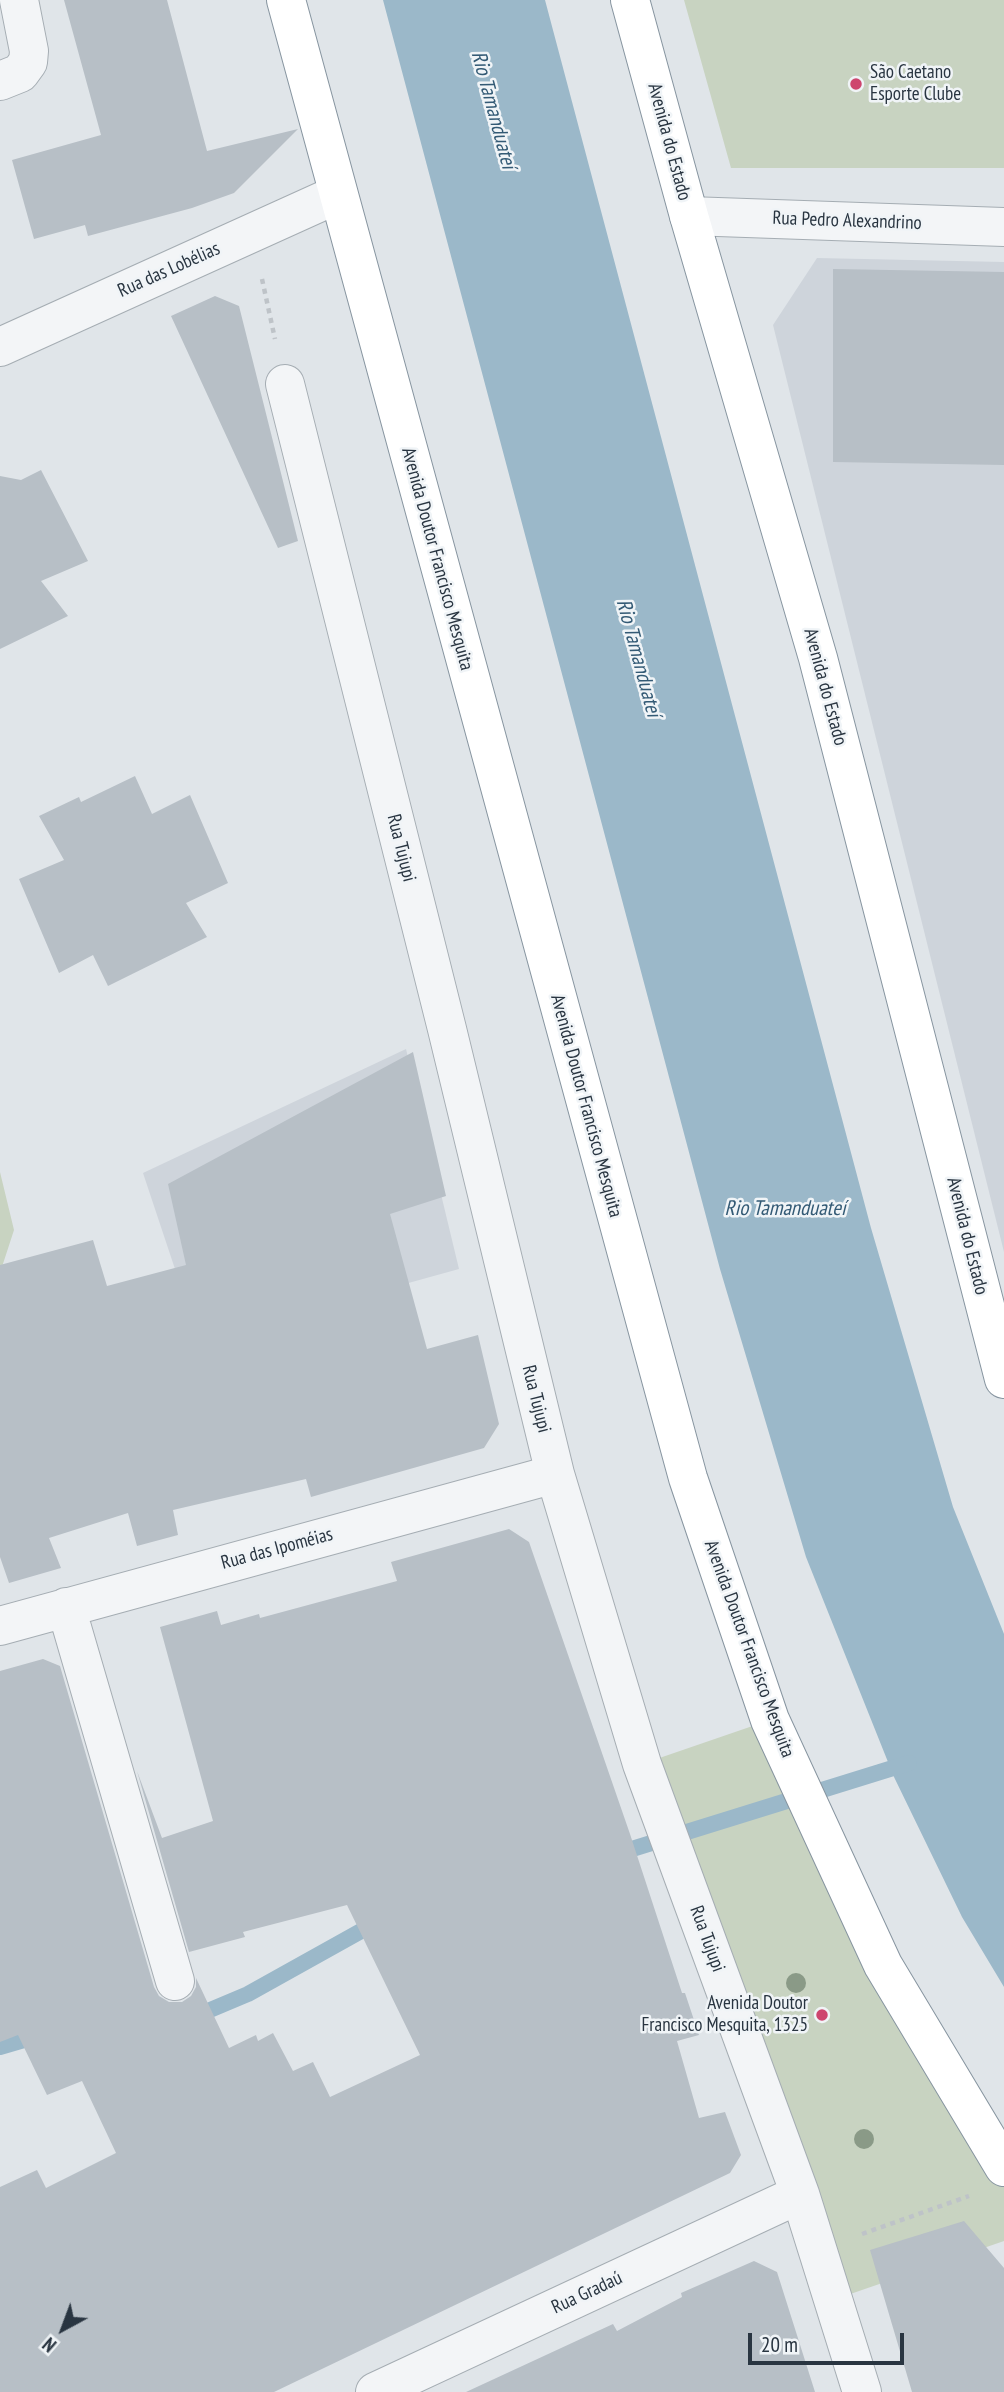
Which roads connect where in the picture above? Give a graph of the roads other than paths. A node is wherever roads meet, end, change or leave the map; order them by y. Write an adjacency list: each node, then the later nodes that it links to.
1 (19, 0): 4 (street)
2 (286, 0): 5 (highway, Avenida Doutor Francisco Mesquita)
3 (630, 0): 6 (highway, Avenida do Estado)
4 (0, 81)
5 (338, 194): 8 (street, Rua das Lobélias); 15 (highway, Avenida Doutor Francisco Mesquita)
6 (689, 216): 7 (street, Rua Pedro Alexandrino); 10 (highway, Avenida do Estado)
7 (1004, 227)
8 (0, 347)
9 (285, 384): 11 (street, Rua Tujupi)
10 (1004, 1378)
11 (555, 1474): 12 (street, Rua das Ipoméias); 16 (street, Rua Tujupi)
12 (66, 1606): 13 (street, Rua das Ipoméias); 14 (street)
13 (0, 1626)
14 (175, 1981)
15 (992, 2180)
16 (800, 2194): 17 (street, Rua Gradaú); 18 (street, Rua Tujupi)
17 (375, 2392)
18 (862, 2392)

